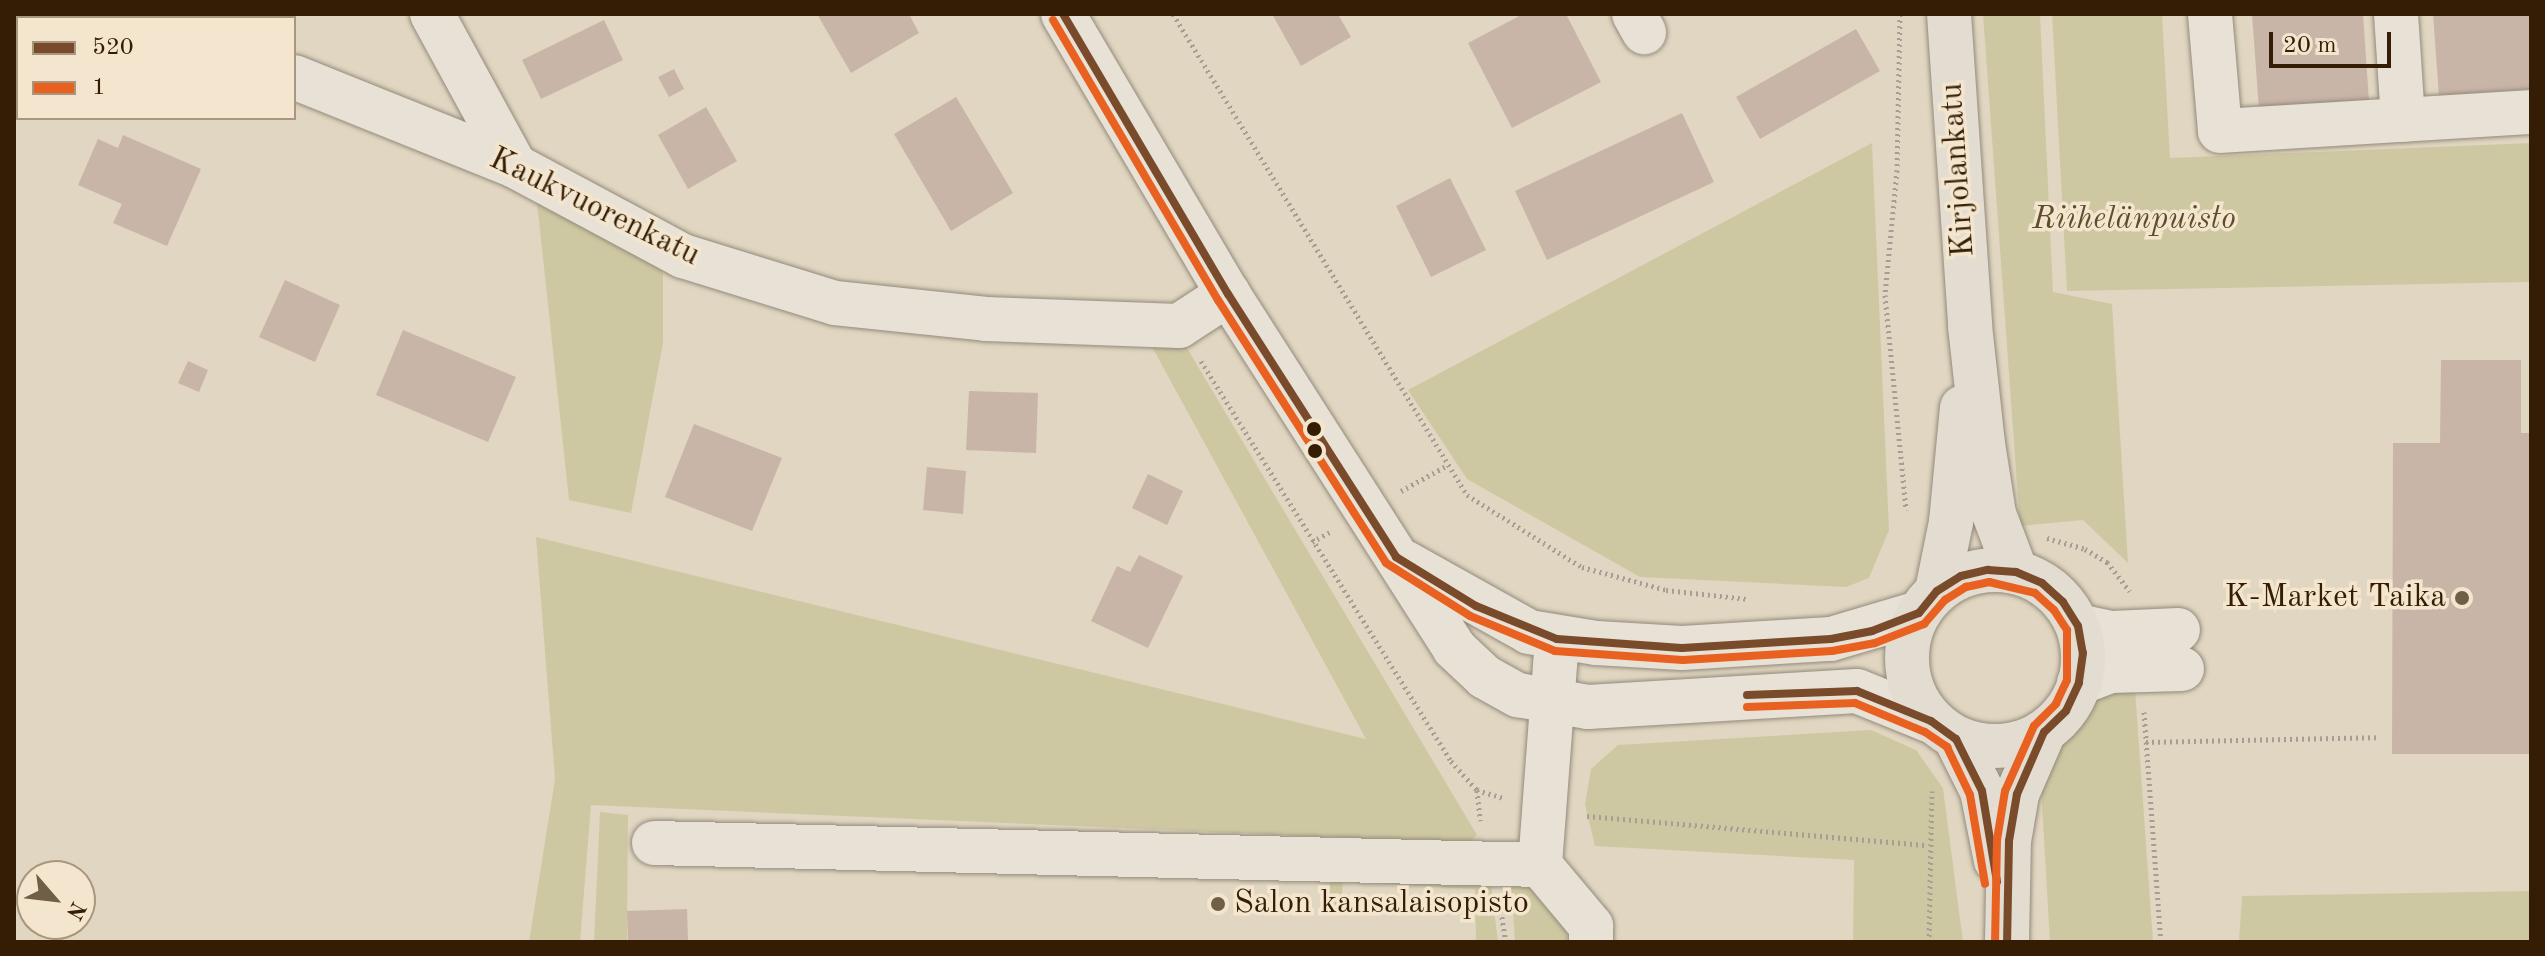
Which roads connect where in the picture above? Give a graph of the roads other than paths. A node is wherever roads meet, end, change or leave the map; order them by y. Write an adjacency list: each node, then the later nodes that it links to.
1 (432, 14): 9 (street)
2 (1063, 14): 10 (street)
3 (1949, 14): 11 (main road, Kirjolankatu)
4 (2210, 14): 8 (street)
5 (2396, 14): 8 (street)
6 (296, 78): 9 (street, Kaukvuorenkatu)
7 (2531, 112): 8 (street)
8 (2403, 120)
9 (515, 166): 10 (street, Kaukvuorenkatu)
10 (1228, 294): 13 (street)
11 (1970, 326): 12 (main road, Kirjolankatu); 14 (main road, Kirjolankatu)
12 (2010, 555): 14 (main road); 15 (main road)
13 (1396, 557): 16 (street); 18 (street)
14 (1928, 602): 16 (street); 19 (main road)
15 (2078, 626): 17 (main road); 17 (street)
16 (1557, 639): 18 (street)
17 (2079, 683): 20 (main road)
18 (1553, 704): 19 (street); 22 (street)
19 (1944, 730): 20 (main road); 24 (main road)
20 (2044, 732): 24 (main road)
21 (654, 843): 22 (street)
22 (1540, 865): 23 (street)
23 (1591, 942)
24 (2004, 942)

